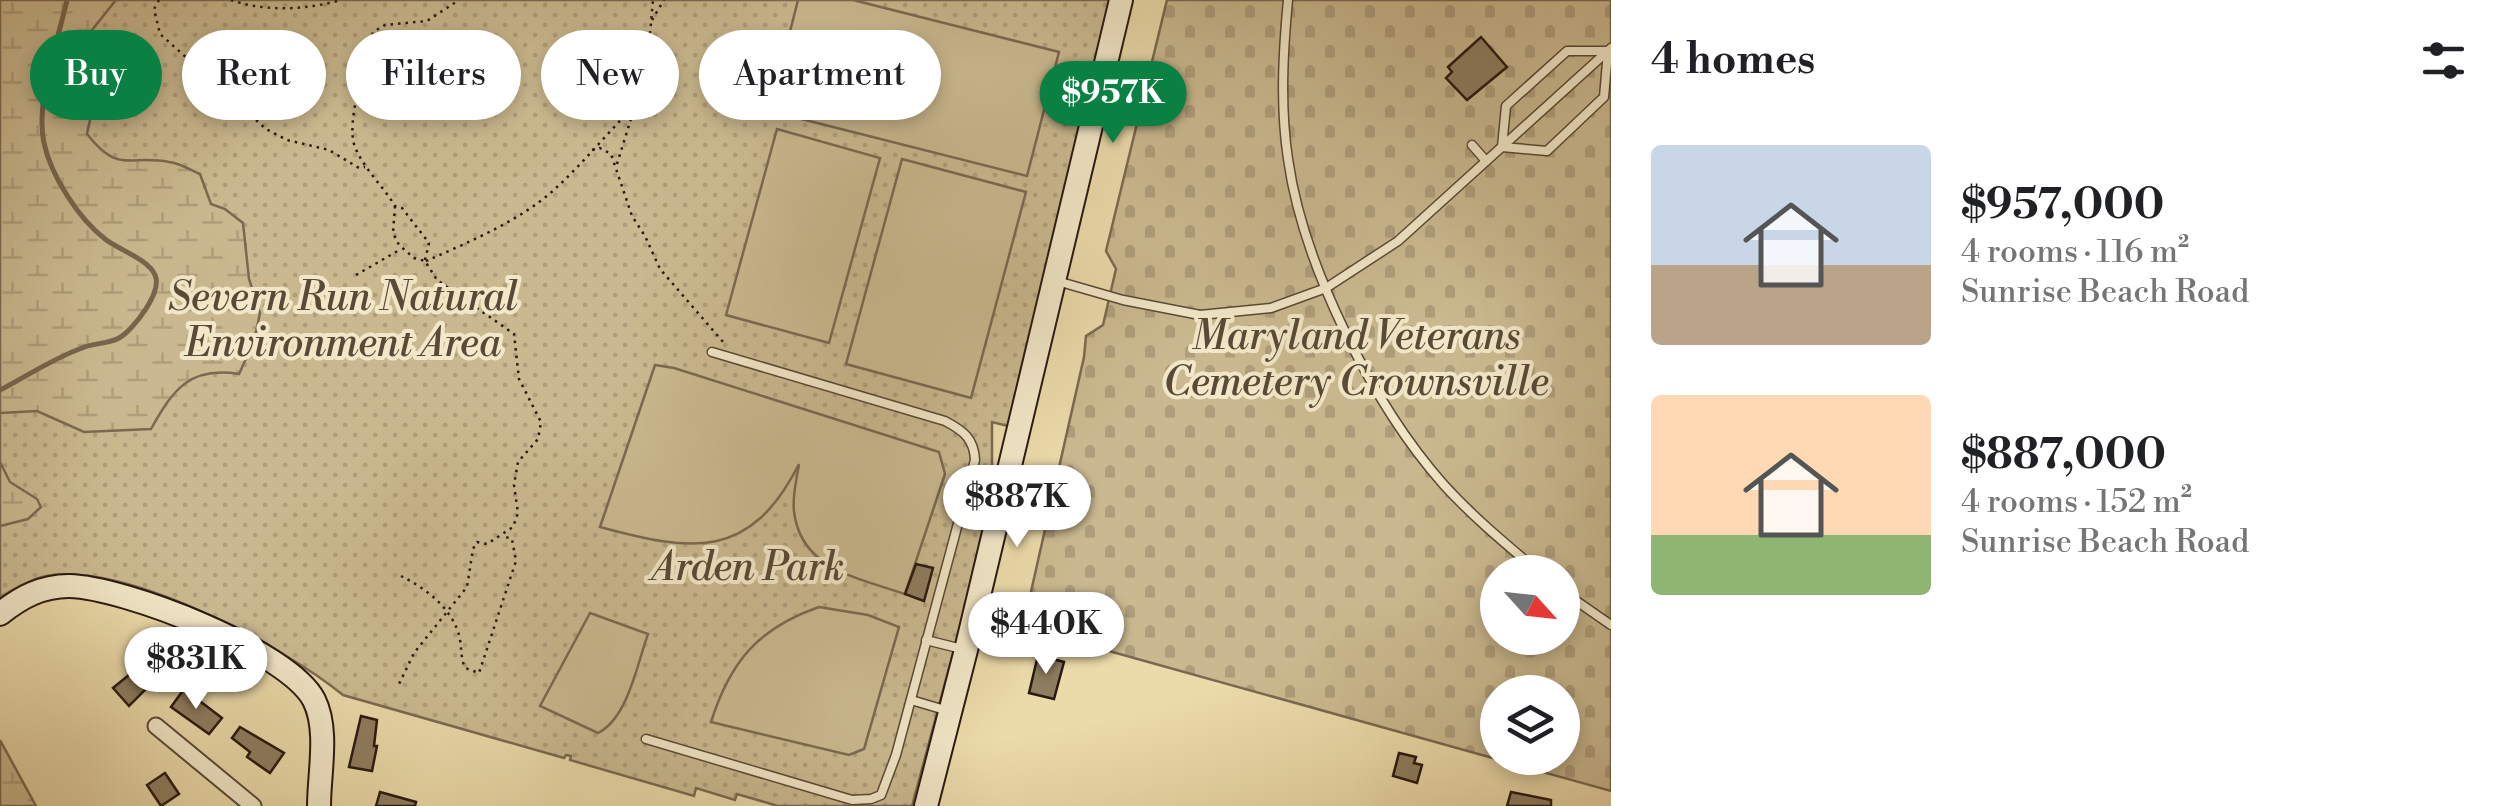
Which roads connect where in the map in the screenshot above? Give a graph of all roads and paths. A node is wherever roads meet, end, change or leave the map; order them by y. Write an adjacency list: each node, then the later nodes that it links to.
1 (159, 0): 19 (path)
2 (231, 0): 3 (path)
3 (340, 0)
4 (459, 0): 19 (path)
5 (653, 0): 9 (path)
6 (664, 0): 9 (path)
7 (1121, 0): 24 (street)
8 (1288, 0): 25 (lane)
9 (651, 21): 10 (path)
10 (650, 30)
11 (1610, 50): 15 (lane); 15 (lane); 15 (lane)
12 (621, 120): 16 (path)
13 (629, 120): 18 (path)
14 (1472, 145): 17 (lane)
15 (1502, 147): 17 (lane)
16 (592, 150): 18 (path); 22 (path)
17 (1486, 161): 25 (lane)
18 (616, 166): 27 (path)
19 (366, 167): 20 (path)
20 (396, 206): 21 (path); 22 (path)
21 (402, 248): 22 (path); 23 (path)
22 (425, 261): 28 (path)
23 (356, 275)
24 (1053, 280): 25 (lane); 36 (street)
25 (1326, 288): 29 (lane)
26 (712, 352): 27 (lane)
27 (738, 359): 35 (lane)
28 (502, 535): 32 (path); 32 (path)
29 (1520, 555)
30 (401, 576): 32 (path)
31 (1580, 603): 34 (lane)
32 (446, 613): 37 (path)
33 (0, 614): 43 (street)
34 (1611, 625)
35 (926, 640): 36 (lane); 38 (lane)
36 (966, 650): 39 (street)
37 (400, 684)
38 (911, 700): 39 (lane); 41 (lane)
39 (950, 711): 44 (street)
40 (156, 726): 42 (street)
41 (646, 739)
42 (254, 806)
43 (318, 806)
44 (926, 806)

